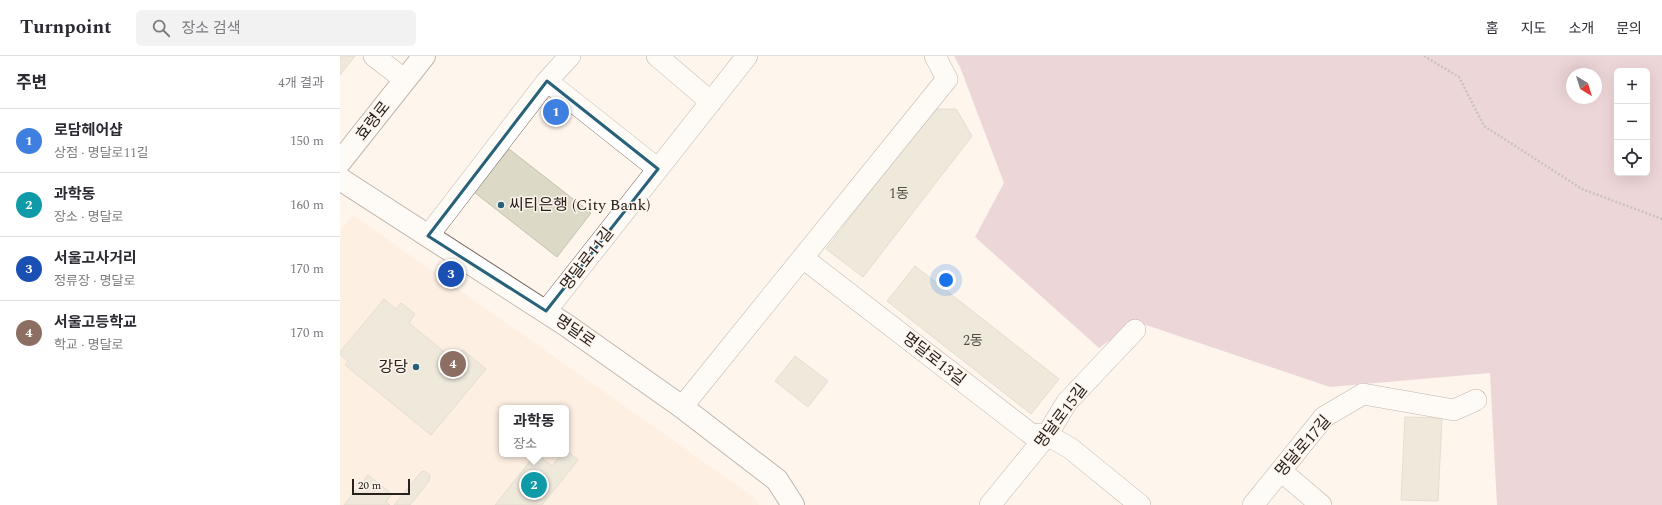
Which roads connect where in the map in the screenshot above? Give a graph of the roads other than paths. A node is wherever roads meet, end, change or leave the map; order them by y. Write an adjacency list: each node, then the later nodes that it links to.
1 (374, 56): 7 (street)
2 (424, 56): 7 (main road, 효령로)
3 (570, 56): 8 (street)
4 (657, 56): 9 (street)
5 (747, 56): 9 (street, 명달로11길)
6 (935, 56): 14 (street)
7 (405, 80): 10 (main road, 효령로)
8 (548, 81): 11 (street); 13 (street)
9 (711, 102): 11 (street, 명달로11길)
10 (340, 162)
11 (658, 169): 15 (street, 명달로11길)
12 (340, 179): 13 (main road, 명달로)
13 (428, 236): 15 (main road, 명달로)
14 (803, 258): 18 (street); 19 (street, 명달로13길)
15 (546, 312): 18 (main road, 명달로)
16 (1135, 330): 19 (street, 명달로15길)
17 (1476, 400): 21 (street, 명달로17길)
18 (682, 407): 22 (main road, 명달로)
19 (1047, 435): 20 (street, 명달로13길); 23 (street, 명달로15길)
20 (1070, 448): 24 (street, 명달로15길)
21 (1281, 471): 25 (street, 명달로17길); 26 (street)
22 (793, 505)
23 (990, 505)
24 (1140, 505)
25 (1253, 505)
26 (1321, 505)

